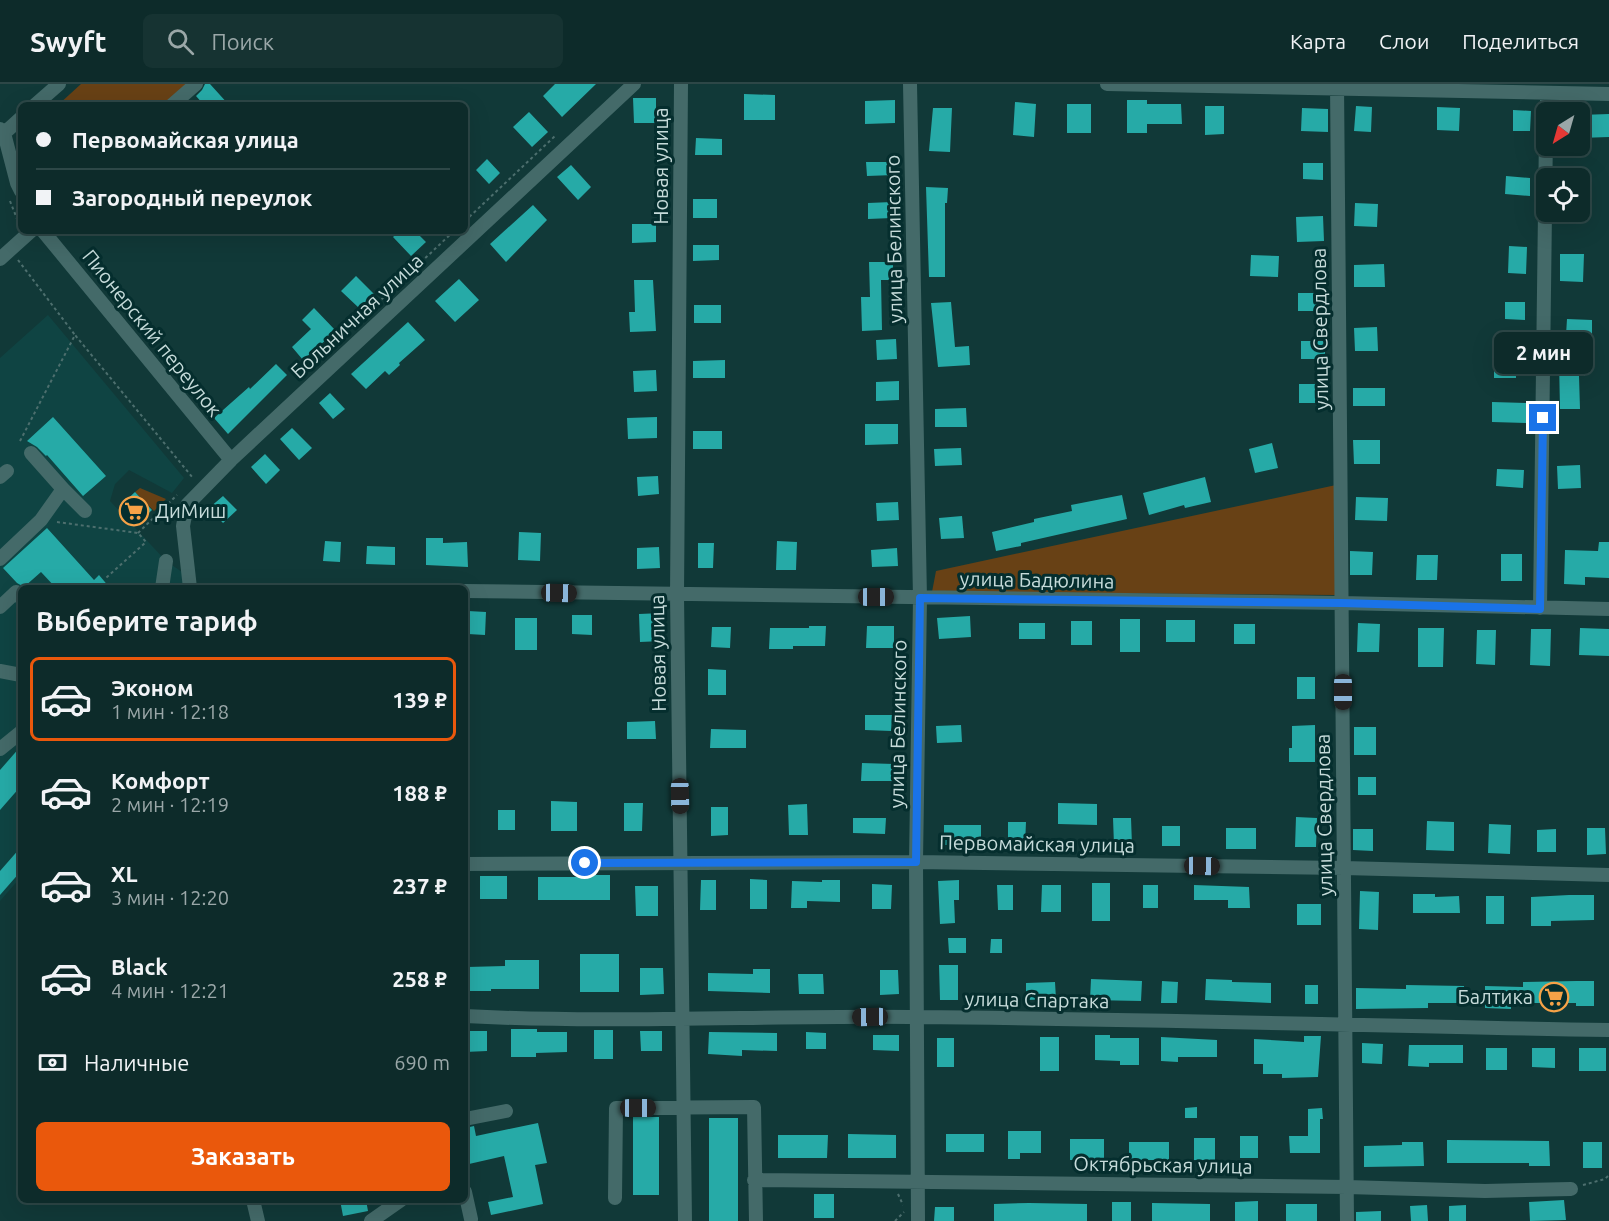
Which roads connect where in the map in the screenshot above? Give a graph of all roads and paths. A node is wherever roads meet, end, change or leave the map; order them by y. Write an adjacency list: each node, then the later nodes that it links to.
1 (59, 84): 11 (street)
2 (196, 84): 12 (street)
3 (634, 84): 28 (street, Больничная улица)
4 (681, 84): 42 (street, Новая улица)
5 (910, 84): 43 (street, улица Белинского)
6 (1107, 84): 7 (street)
7 (1251, 86): 8 (street)
8 (1336, 86): 9 (street); 44 (street, улица Свердлова)
9 (1547, 94): 10 (street); 13 (street)
10 (1609, 94)
11 (38, 102)
12 (175, 102)
13 (1547, 102)
14 (18, 120): 15 (street)
15 (1, 133): 18 (street)
16 (555, 136): 19 (path)
17 (1546, 156): 46 (street)
18 (16, 196)
19 (468, 218)
20 (28, 234): 23 (street)
21 (45, 234): 28 (street, Пионерский переулок)
22 (451, 234): 25 (path)
23 (5, 254): 24 (path)
24 (75, 334): 26 (path); 29 (path)
25 (345, 334)
26 (20, 441)
27 (31, 453): 30 (street)
28 (231, 460): 39 (street, Больничная улица)
29 (188, 484)
30 (63, 489): 32 (street); 33 (street)
31 (182, 490): 34 (path)
32 (85, 511)
33 (41, 520): 34 (path); 35 (street)
34 (138, 533): 37 (path)
35 (0, 559)
36 (166, 561): 38 (street)
37 (106, 578)
38 (162, 585)
39 (190, 585)
40 (468, 591): 42 (street, улица Бадюлина)
41 (18, 594): 45 (street)
42 (677, 595): 43 (street, улица Бадюлина); 52 (street, Новая улица)
43 (920, 598): 44 (street, улица Бадюлина); 53 (street, улица Белинского)
44 (1342, 603): 46 (street, улица Бадюлина); 55 (street, улица Свердлова)
45 (0, 607)
46 (1540, 609): 47 (street, улица Бадюлина)
47 (1609, 609)
48 (0, 671): 49 (street)
49 (18, 674)
50 (18, 734): 51 (street)
51 (0, 749)
52 (680, 862): 53 (street, Первомайская улица); 54 (street, Первомайская улица); 59 (street, Новая улица)
53 (916, 862): 55 (street, Первомайская улица); 58 (street, улица Белинского)
54 (468, 864)
55 (1344, 868): 56 (street, Первомайская улица); 60 (street, улица Свердлова)
56 (1609, 874)
57 (468, 1016): 59 (street, улица Спартака)
58 (917, 1017): 59 (street, улица Спартака); 60 (street, улица Спартака); 67 (street, улица Белинского)
59 (682, 1019): 62 (street, Новая улица)
60 (1346, 1026): 61 (street, улица Спартака); 68 (street, улица Свердлова)
61 (1609, 1030)
62 (682, 1107): 66 (street); 70 (street); 77 (street, Новая улица)
63 (506, 1111): 64 (street)
64 (468, 1118)
65 (1609, 1175): 69 (path)
66 (754, 1180): 67 (street, Октябрьская улица); 78 (street)
67 (918, 1182): 68 (street, Октябрьская улица); 79 (street, улица Белинского)
68 (1347, 1187): 69 (street, Октябрьская улица); 80 (street, улица Свердлова)
69 (1571, 1189)
70 (615, 1198)
71 (254, 1203): 75 (street)
72 (397, 1203): 76 (street)
73 (467, 1203): 74 (street)
74 (471, 1219)
75 (258, 1221)
76 (371, 1221)
77 (685, 1221)
78 (756, 1221)
79 (918, 1221)
80 (1347, 1221)

